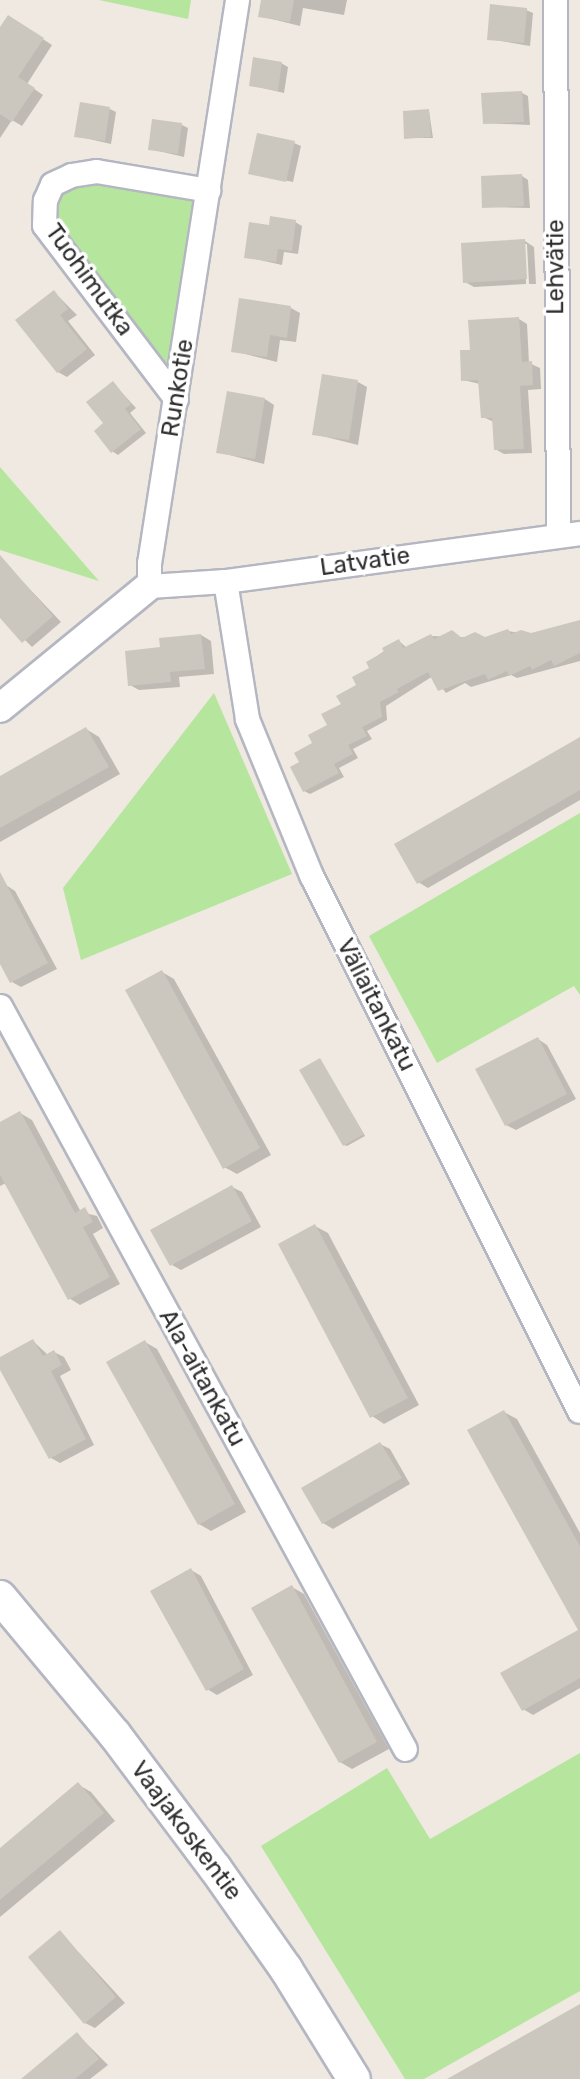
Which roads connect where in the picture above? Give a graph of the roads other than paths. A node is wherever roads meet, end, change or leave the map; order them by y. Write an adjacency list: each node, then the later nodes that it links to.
1 (237, 0): 3 (street, Runkotie)
2 (555, 0): 5 (street, Lehvätie)
3 (208, 190): 4 (street, Runkotie); 4 (street, Tuohimutka)
4 (176, 399): 7 (street, Runkotie)
5 (569, 534): 6 (street, Latvatie)
6 (225, 581): 7 (street, Latvatie); 10 (street, Väliaitankatu)
7 (149, 586): 8 (street)
8 (0, 708)
9 (0, 1006): 12 (street, Ala-aitankatu)
10 (579, 1411)
11 (0, 1597): 13 (main road, Vaajakoskentie)
12 (405, 1749)
13 (354, 2079)

